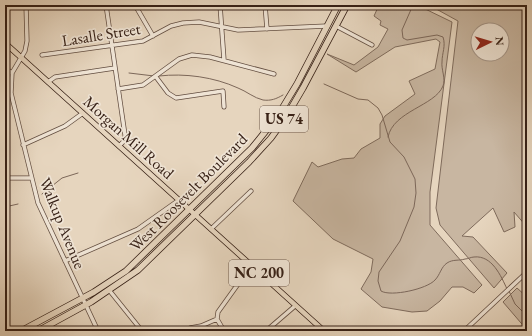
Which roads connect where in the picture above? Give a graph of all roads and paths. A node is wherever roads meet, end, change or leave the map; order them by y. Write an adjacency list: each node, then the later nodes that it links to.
1 (26, 5): 18 (street, Walkup Avenue)
2 (106, 5): 16 (street)
3 (135, 5): 12 (street)
4 (220, 5): 10 (street)
5 (265, 5): 11 (street)
6 (338, 5): 8 (highway, West Roosevelt Boulevard / US 74)
7 (347, 5): 9 (highway, West Roosevelt Boulevard / US 74)
8 (327, 26): 11 (street, Lasalle Street); 14 (highway, West Roosevelt Boulevard / US 74); 23 (highway)
9 (336, 26): 15 (street); 23 (highway, West Roosevelt Boulevard / US 74)
10 (222, 27): 11 (street, Lasalle Street); 12 (street, Lasalle Street); 19 (street)
11 (267, 29)
12 (153, 36): 16 (street, Lasalle Street)
13 (5, 43): 18 (main road, Morgan Mill Road)
14 (317, 45): 28 (highway); 37 (highway, West Roosevelt Boulevard / US 74)
15 (372, 45)
16 (112, 46): 17 (street, Lasalle Street); 21 (street)
17 (42, 55)
18 (20, 56): 22 (street, Walkup Avenue); 26 (main road, Morgan Mill Road)
19 (224, 60): 24 (street); 25 (street)
20 (5, 68): 22 (street)
21 (115, 68): 26 (street); 27 (street)
22 (12, 73): 31 (street, Walkup Avenue)
23 (311, 73): 28 (highway, West Roosevelt Boulevard / US 74)
24 (274, 74)
25 (156, 77): 27 (street); 29 (street)
26 (48, 82): 30 (main road, Morgan Mill Road)
27 (118, 89): 32 (street)
28 (300, 92): 38 (highway, West Roosevelt Boulevard / US 74)
29 (224, 107)
30 (83, 113): 31 (street); 32 (main road, Morgan Mill Road)
31 (23, 145): 34 (street, Walkup Avenue)
32 (119, 146): 36 (main road, Morgan Mill Road)
33 (5, 178): 34 (street)
34 (31, 178): 40 (street, Walkup Avenue)
35 (251, 191): 39 (street)
36 (179, 200): 37 (main road, Morgan Mill Road); 40 (street)
37 (190, 210): 38 (main road, Morgan Mill Road / NC 200); 44 (highway, West Roosevelt Boulevard / US 74)
38 (196, 215): 39 (main road, Morgan Mill Road / NC 200); 43 (highway, West Roosevelt Boulevard / US 74)
39 (211, 229): 41 (main road, Morgan Mill Road / NC 200)
40 (65, 261): 44 (street, Walkup Avenue)
41 (251, 266): 46 (main road, Morgan Mill Road / NC 200); 47 (street)
42 (527, 272): 56 (street)
43 (109, 290): 45 (highway, West Roosevelt Boulevard / US 74); 52 (street)
44 (82, 298): 45 (street, Walkup Avenue); 49 (highway, West Roosevelt Boulevard / US 74)
45 (86, 305): 50 (highway, West Roosevelt Boulevard / US 74); 51 (street, Walkup Avenue)
46 (295, 306): 54 (street); 55 (main road, Morgan Mill Road / NC 200)
47 (216, 319): 48 (street); 53 (street)
48 (190, 328)
49 (22, 331)
50 (38, 331)
51 (98, 331)
52 (142, 331)
53 (224, 331)
54 (266, 331)
55 (324, 331)
56 (464, 331)

